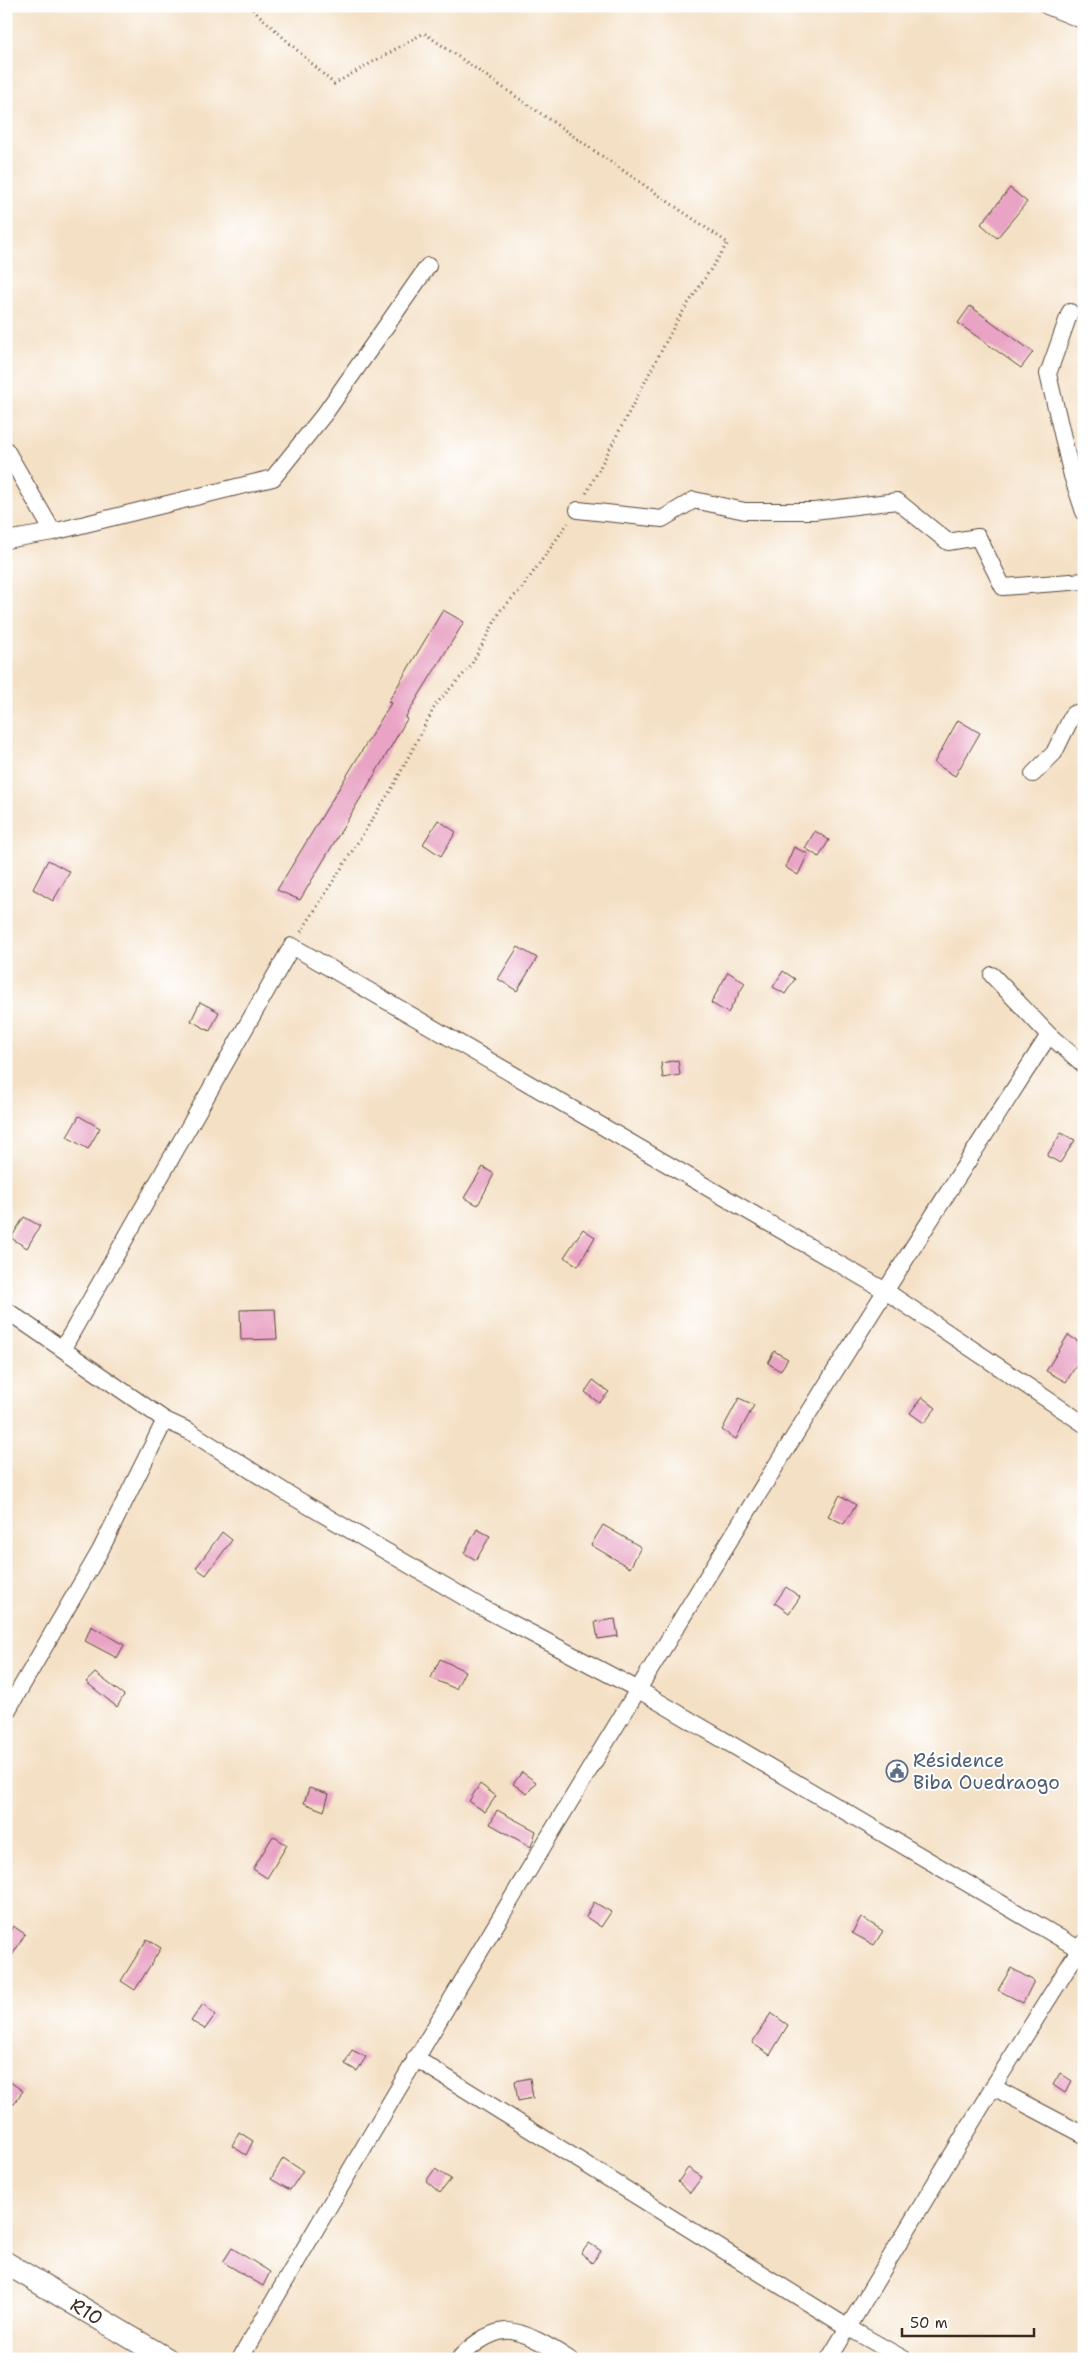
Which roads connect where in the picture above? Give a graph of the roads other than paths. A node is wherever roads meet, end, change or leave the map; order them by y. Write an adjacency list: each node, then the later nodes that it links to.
1 (1047, 6): 2 (street)
2 (1084, 21)
3 (428, 266): 8 (street)
4 (1070, 312): 7 (street)
5 (6, 450): 8 (street)
6 (578, 510): 10 (street)
7 (1084, 512)
8 (53, 532): 9 (street)
9 (6, 540)
10 (1084, 581)
11 (1084, 711): 12 (street)
12 (1033, 774)
13 (992, 975): 14 (street)
14 (1050, 1035): 15 (street); 16 (street)
15 (1084, 1065)
16 (884, 1290): 18 (street); 20 (street); 21 (street)
17 (6, 1310): 18 (street)
18 (62, 1348): 19 (street)
19 (166, 1420): 21 (street); 22 (street)
20 (1084, 1424)
21 (637, 1689): 23 (street); 24 (street)
22 (6, 1713)
23 (1082, 1948): 25 (street)
24 (415, 2058): 28 (street); 30 (street)
25 (993, 2087): 26 (street); 28 (street)
26 (1084, 2135)
27 (6, 2263): 29 (main road, R10)
28 (847, 2327): 33 (street); 34 (street)
29 (167, 2359)
30 (240, 2359)
31 (459, 2359): 32 (street)
32 (569, 2359)
33 (829, 2359)
34 (904, 2359)

